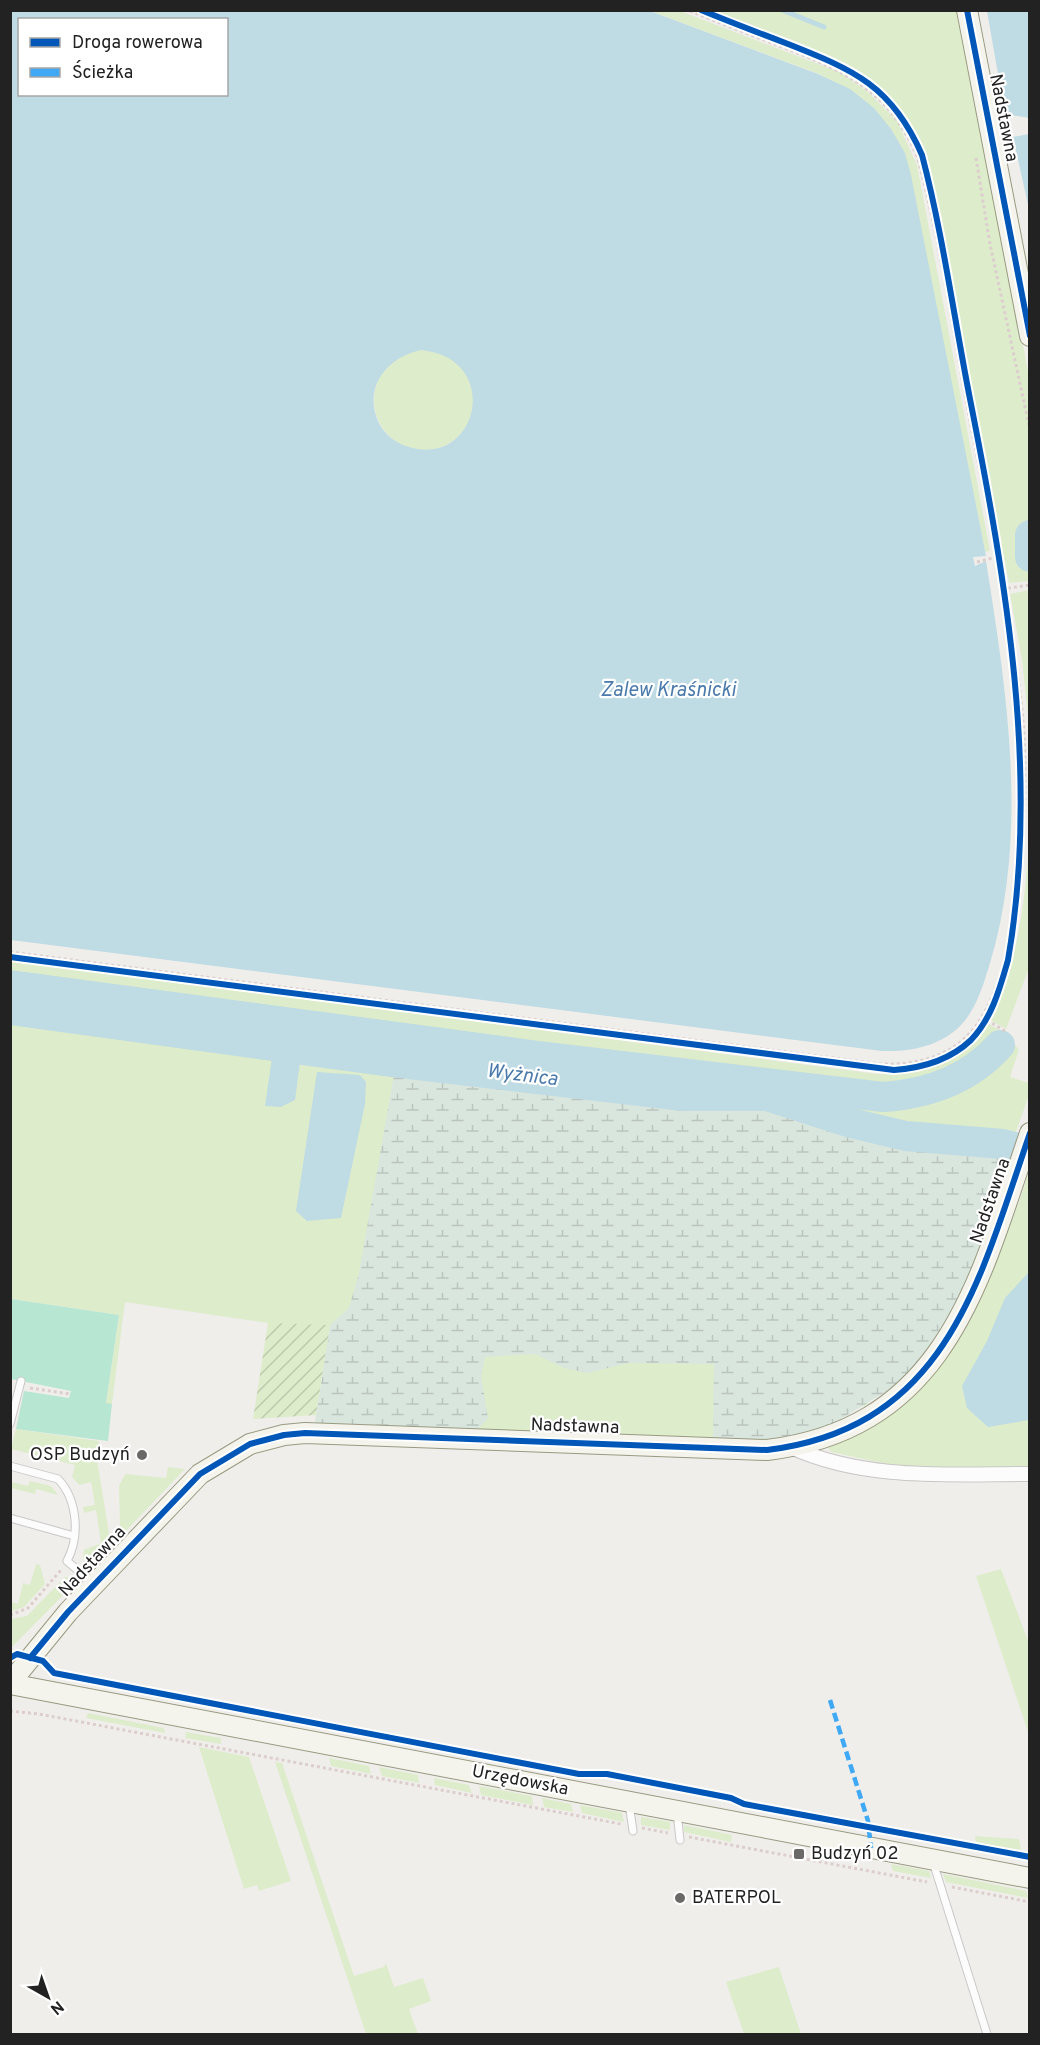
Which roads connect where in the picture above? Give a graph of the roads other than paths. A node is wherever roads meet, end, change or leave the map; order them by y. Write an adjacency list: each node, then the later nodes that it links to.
1 (967, 10): 2 (street, Nadstawna)
2 (1029, 336)
3 (1028, 1137): 6 (street, Nadstawna)
4 (21, 1384): 5 (lane)
5 (10, 1424)
6 (791, 1447): 8 (street, Nadstawna); 11 (street, Nadstawna)
7 (10, 1466): 10 (lane)
8 (1029, 1474)
9 (10, 1518): 10 (lane)
10 (74, 1536): 11 (lane)
11 (94, 1584): 12 (street, Nadstawna)
12 (10, 1684): 13 (street, Urzędowska)
13 (629, 1801): 14 (street, Urzędowska); 15 (lane)
14 (677, 1810): 16 (lane); 17 (street, Urzędowska)
15 (633, 1828)
16 (680, 1837)
17 (932, 1859): 18 (street, Urzędowska); 19 (lane)
18 (1029, 1878)
19 (987, 2034)

